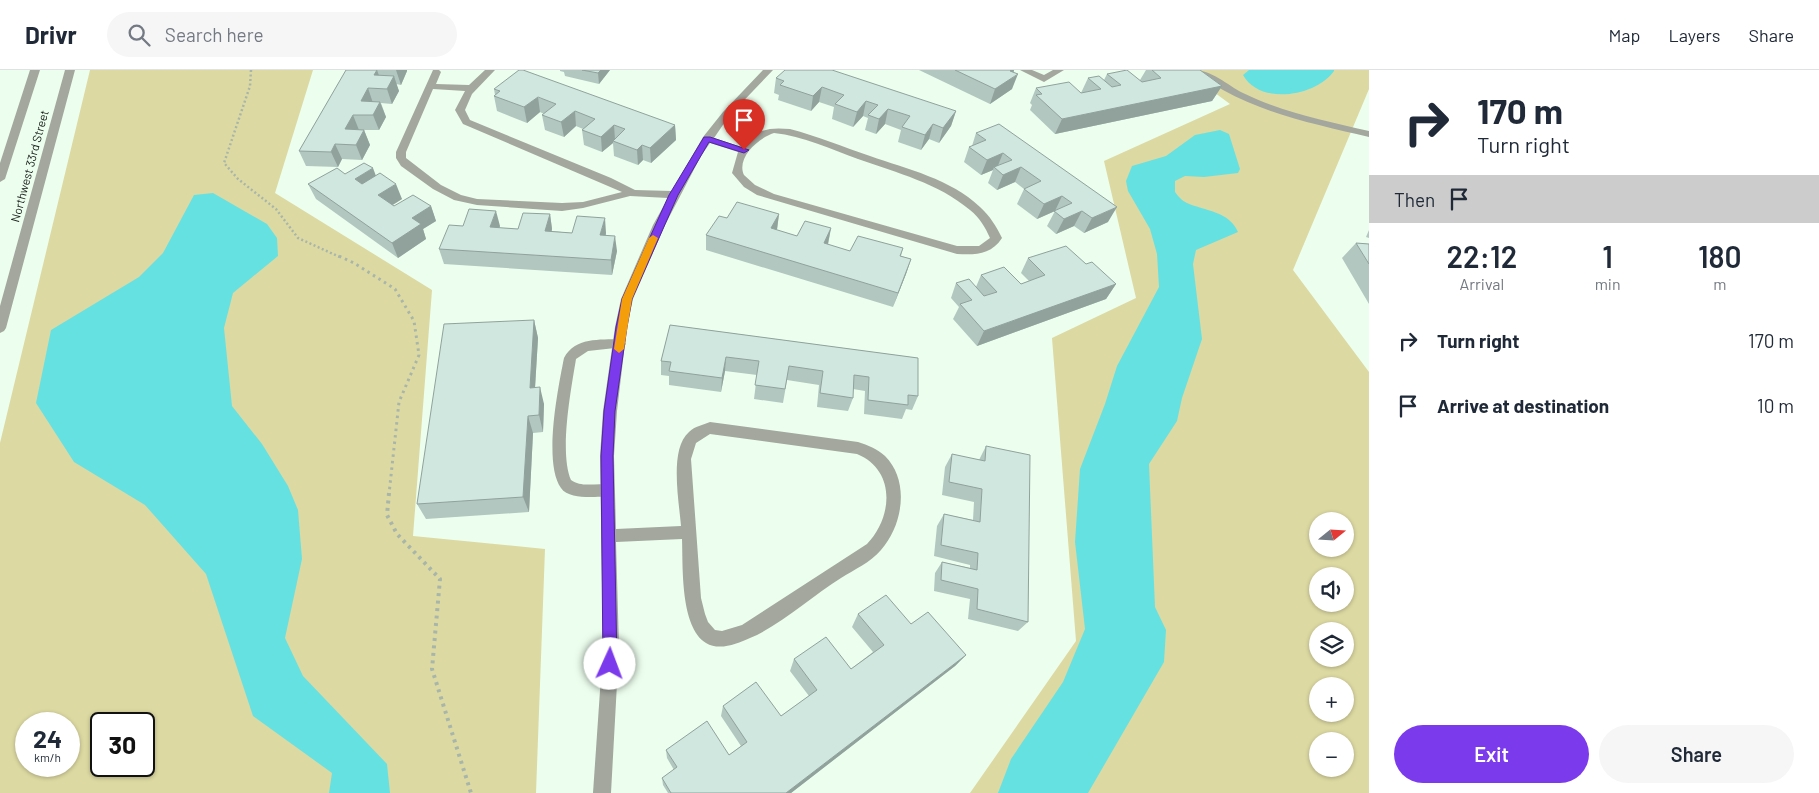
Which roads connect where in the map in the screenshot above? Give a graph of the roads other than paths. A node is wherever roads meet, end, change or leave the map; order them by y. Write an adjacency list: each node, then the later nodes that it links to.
1 (35, 70): 14 (street, Northwest 33rd Street)
2 (70, 70): 17 (street, Northwest 33rd Street)
3 (490, 70): 10 (street)
4 (768, 70): 12 (street)
5 (1025, 70): 6 (street)
6 (1059, 70)
7 (1198, 70): 11 (street)
8 (436, 72): 9 (street)
9 (429, 86): 10 (street); 15 (street)
10 (471, 88): 15 (street)
11 (1369, 134)
12 (707, 139): 13 (street); 16 (street)
13 (744, 150): 13 (street)
14 (0, 179)
15 (634, 193): 16 (street)
16 (674, 195): 18 (street)
17 (0, 328)
18 (620, 344): 19 (street); 19 (street)
19 (607, 490): 21 (street)
20 (690, 532): 20 (street); 21 (street)
21 (608, 536): 22 (street)
22 (602, 793)

